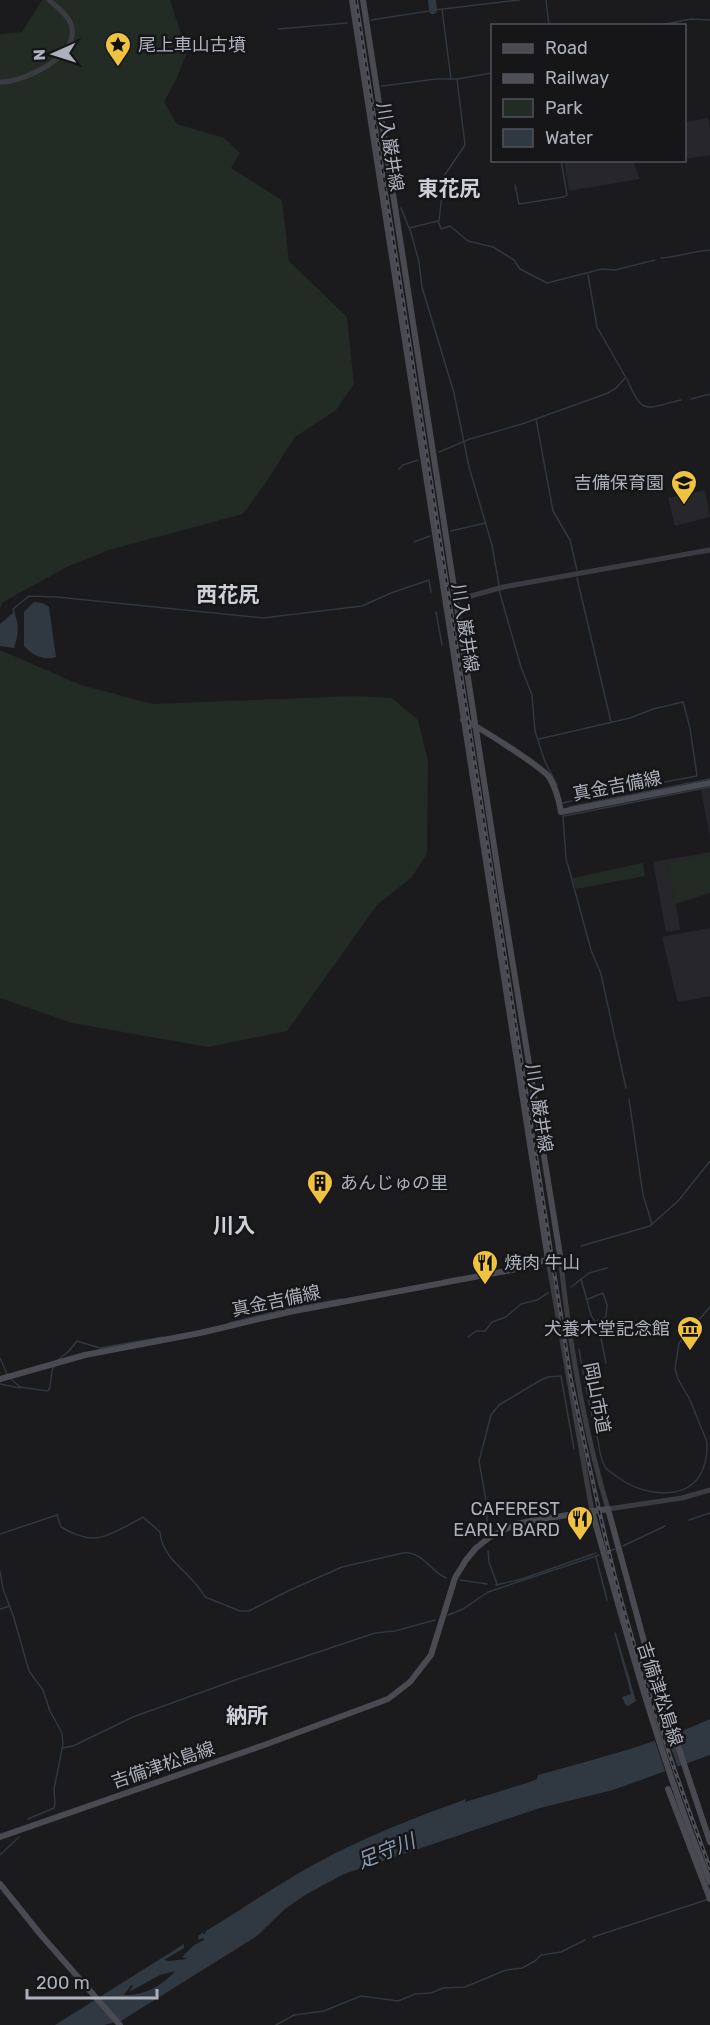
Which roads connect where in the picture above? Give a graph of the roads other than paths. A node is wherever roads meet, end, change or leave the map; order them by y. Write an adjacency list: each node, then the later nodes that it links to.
1 (49, 0): 4 (street)
2 (352, 0): 7 (main road, 川入巌井線)
3 (363, 0): 6 (main road, 川入巌井線)
4 (0, 82)
5 (710, 550): 6 (street)
6 (456, 600): 7 (street); 9 (main road, 川入巌井線)
7 (446, 606): 8 (main road, 川入巌井線)
8 (463, 720): 9 (main road, 真金吉備線); 12 (main road, 川入巌井線)
9 (476, 726): 10 (main road, 真金吉備線); 11 (main road, 川入巌井線)
10 (710, 783)
11 (560, 1255): 12 (main road, 真金吉備線); 15 (street, 岡山市道)
12 (548, 1260): 13 (main road, 真金吉備線); 16 (street, 岡山市道)
13 (6, 1378)
14 (710, 1490): 15 (street)
15 (608, 1509): 16 (main road, 吉備津松島線); 19 (main road, 吉備津松島線)
16 (592, 1512): 18 (main road, 吉備津松島線); 20 (main road, 吉備津松島線)
17 (669, 1789): 22 (main road)
18 (0, 1837)
19 (710, 1842)
20 (710, 1882)
21 (0, 1884): 23 (main road)
22 (710, 1899)
23 (120, 2025)

